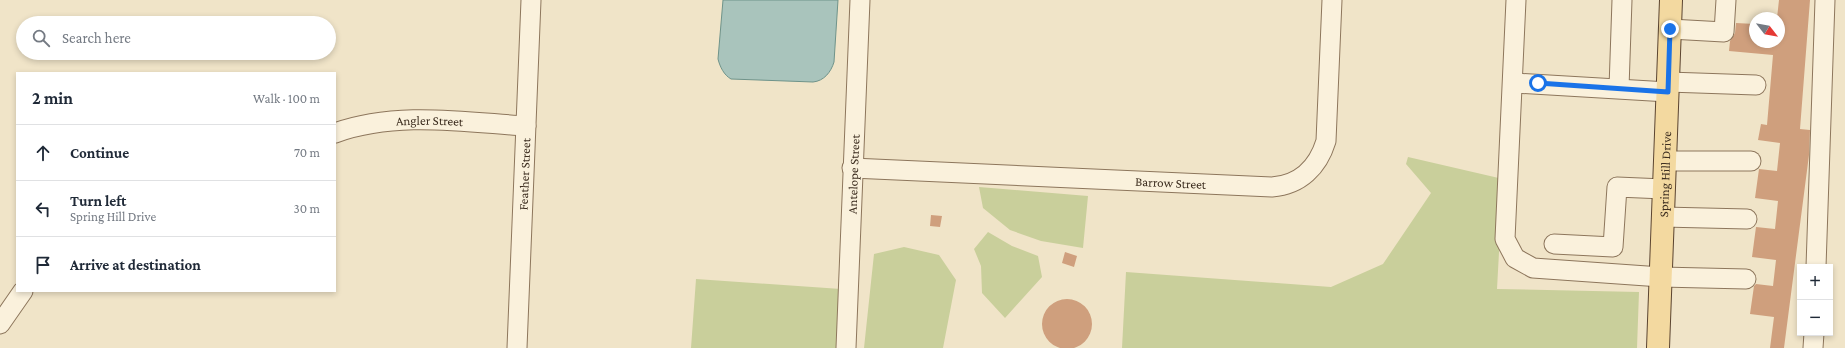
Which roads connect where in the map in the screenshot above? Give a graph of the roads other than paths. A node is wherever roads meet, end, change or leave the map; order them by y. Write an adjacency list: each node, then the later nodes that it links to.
1 (531, 0): 14 (street, Feather Street)
2 (860, 0): 18 (street, Antelope Street)
3 (1332, 0): 18 (street, Barrow Street)
4 (1516, 0): 10 (street)
5 (1622, 0): 13 (street)
6 (1672, 0): 9 (main road, Spring Hill Drive)
7 (1726, 0): 9 (street)
8 (1825, 0): 23 (street)
9 (1670, 29): 12 (main road, Spring Hill Drive)
10 (1514, 83): 13 (street); 24 (street)
11 (1756, 85): 12 (street)
12 (1668, 87): 13 (street); 16 (main road, Spring Hill Drive)
13 (1619, 88)
14 (526, 126): 15 (street, Angler Street); 29 (street, Feather Street)
15 (336, 133)
16 (1665, 161): 17 (street); 19 (main road, Spring Hill Drive)
17 (1751, 161)
18 (852, 168): 30 (street, Antelope Street)
19 (1664, 189): 20 (main road, Spring Hill Drive); 22 (street)
20 (1663, 217): 21 (street); 24 (main road, Spring Hill Drive)
21 (1747, 218)
22 (1554, 244)
23 (1816, 264)
24 (1661, 277): 25 (street); 31 (main road, Spring Hill Drive)
25 (1746, 279)
26 (22, 292): 27 (street)
27 (0, 324)
28 (1814, 336): 32 (street)
29 (517, 348)
30 (846, 348)
31 (1658, 348)
32 (1813, 348)

